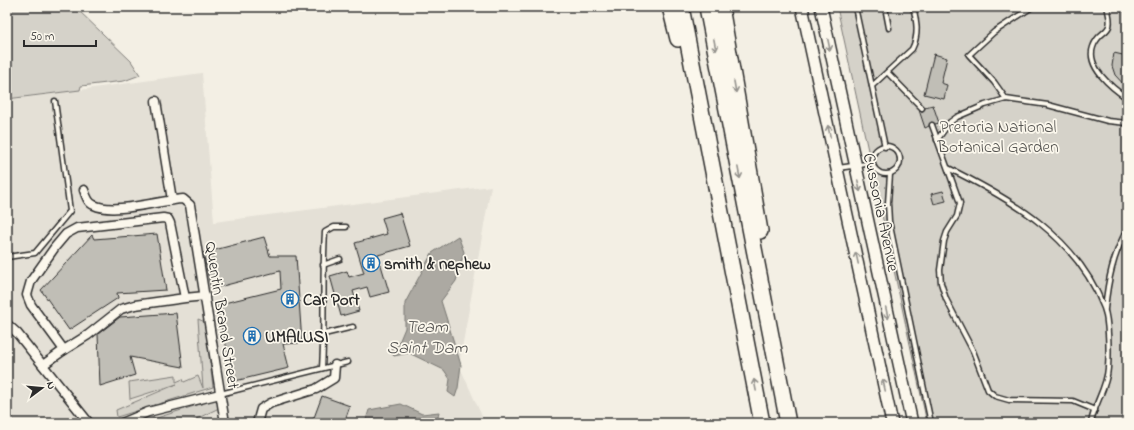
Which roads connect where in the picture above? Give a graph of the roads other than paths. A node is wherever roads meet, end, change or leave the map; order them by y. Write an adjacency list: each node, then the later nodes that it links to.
1 (670, 7): 35 (highway)
2 (681, 7): 35 (highway)
3 (707, 7): 55 (highway, one-way to 55)
4 (721, 7): 56 (highway, one-way to 56)
5 (802, 7): 26 (main road, Cussonia Avenue, one-way to 5)
6 (821, 7): 25 (main road, Cussonia Avenue, one-way to 25)
7 (855, 7): 14 (lane)
8 (885, 7): 12 (lane)
9 (914, 7): 13 (lane)
10 (1031, 7): 16 (lane)
11 (1107, 7): 15 (lane)
12 (889, 28)
13 (888, 72): 14 (lane); 19 (lane)
14 (872, 86): 23 (lane)
15 (1127, 98)
16 (1006, 99): 20 (lane); 22 (lane)
17 (55, 101): 33 (lane)
18 (156, 101): 30 (street)
19 (922, 108)
20 (1127, 123)
21 (932, 125): 22 (lane)
22 (937, 140): 27 (lane)
23 (885, 146): 24 (lane); 28 (lane)
24 (873, 163): 25 (lane); 28 (lane)
25 (854, 165): 26 (lane); 58 (main road, Cussonia Avenue, one-way to 58)
26 (838, 168): 57 (main road, Cussonia Avenue, one-way to 26)
27 (948, 168): 39 (lane); 49 (lane)
28 (890, 174): 59 (lane)
29 (84, 190): 30 (street)
30 (172, 200): 37 (street, Quentin Brand Street)
31 (346, 227): 36 (lane)
32 (1127, 230): 39 (lane)
33 (7, 257)
34 (340, 259): 36 (lane)
35 (730, 260): 54 (highway, one-way to 35)
36 (323, 265): 42 (lane)
37 (205, 296): 38 (street); 48 (street, Quentin Brand Street)
38 (185, 298): 43 (street); 43 (street)
39 (1105, 309): 49 (lane)
40 (7, 324): 45 (street)
41 (353, 327): 42 (lane)
42 (324, 334): 47 (lane)
43 (64, 350): 45 (street)
44 (348, 362): 46 (lane)
45 (43, 365): 50 (street)
46 (334, 365): 47 (lane); 53 (street)
47 (322, 368): 48 (lane)
48 (220, 394): 51 (street); 52 (street, Quentin Brand Street)
49 (1095, 410): 60 (lane)
50 (89, 423)
51 (122, 423)
52 (225, 423)
53 (257, 423)
54 (762, 423)
55 (788, 423)
56 (796, 423)
57 (892, 423)
58 (912, 423)
59 (931, 423)
60 (1091, 423)

